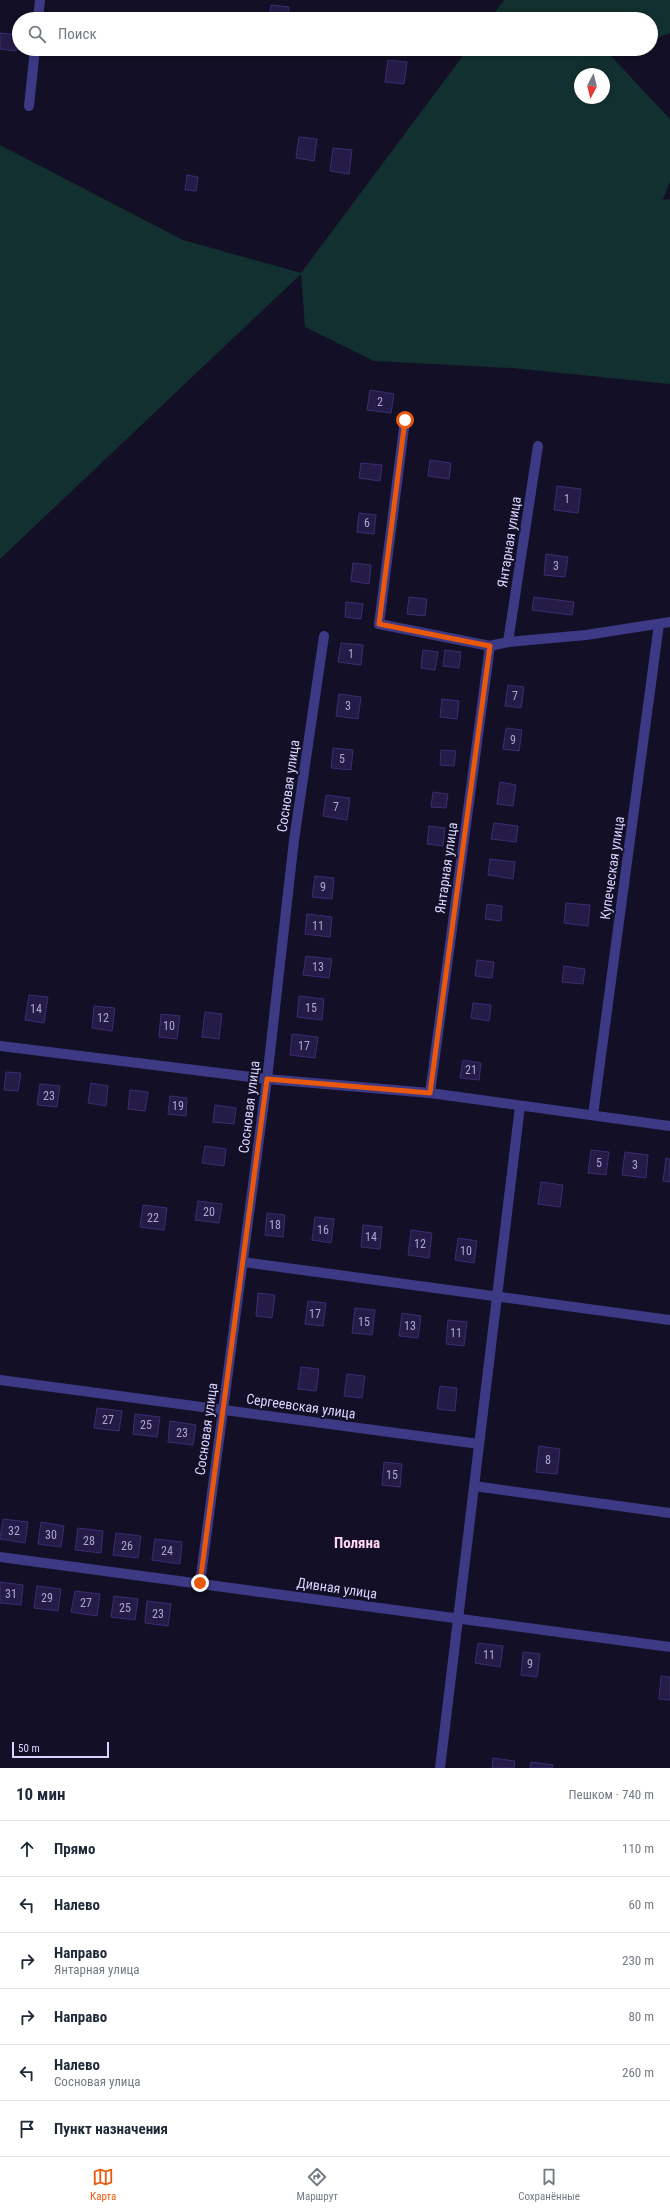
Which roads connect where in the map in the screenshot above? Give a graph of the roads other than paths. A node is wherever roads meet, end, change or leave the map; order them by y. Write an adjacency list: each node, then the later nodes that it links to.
1 (40, 0): 2 (street)
2 (39, 12)
3 (34, 56): 4 (street)
4 (29, 106)
5 (405, 420): 11 (street)
6 (538, 446): 10 (street, Янтарная улица)
7 (670, 622): 8 (street)
8 (659, 624): 10 (street); 16 (street, Купеческая улица)
9 (324, 636): 13 (street, Сосновая улица)
10 (508, 642): 11 (street)
11 (490, 646): 14 (street, Янтарная улица)
12 (0, 1046): 13 (street)
13 (267, 1079): 14 (street); 18 (street, Сосновая улица)
14 (430, 1093): 15 (street)
15 (520, 1106): 16 (street); 19 (street)
16 (592, 1115): 17 (street)
17 (670, 1126)
18 (243, 1262): 19 (street); 22 (street, Сосновая улица)
19 (497, 1296): 20 (street); 23 (street)
20 (670, 1320)
21 (0, 1380): 22 (street, Сергеевская улица)
22 (223, 1410): 23 (street, Сергеевская улица); 27 (street, Сосновая улица)
23 (479, 1444): 24 (street)
24 (474, 1486): 25 (street); 28 (street)
25 (670, 1513)
26 (0, 1557): 27 (street, Дивная улица)
27 (200, 1583): 28 (street, Дивная улица)
28 (458, 1619): 29 (street, Дивная улица); 30 (street)
29 (670, 1646)
30 (440, 1768)

